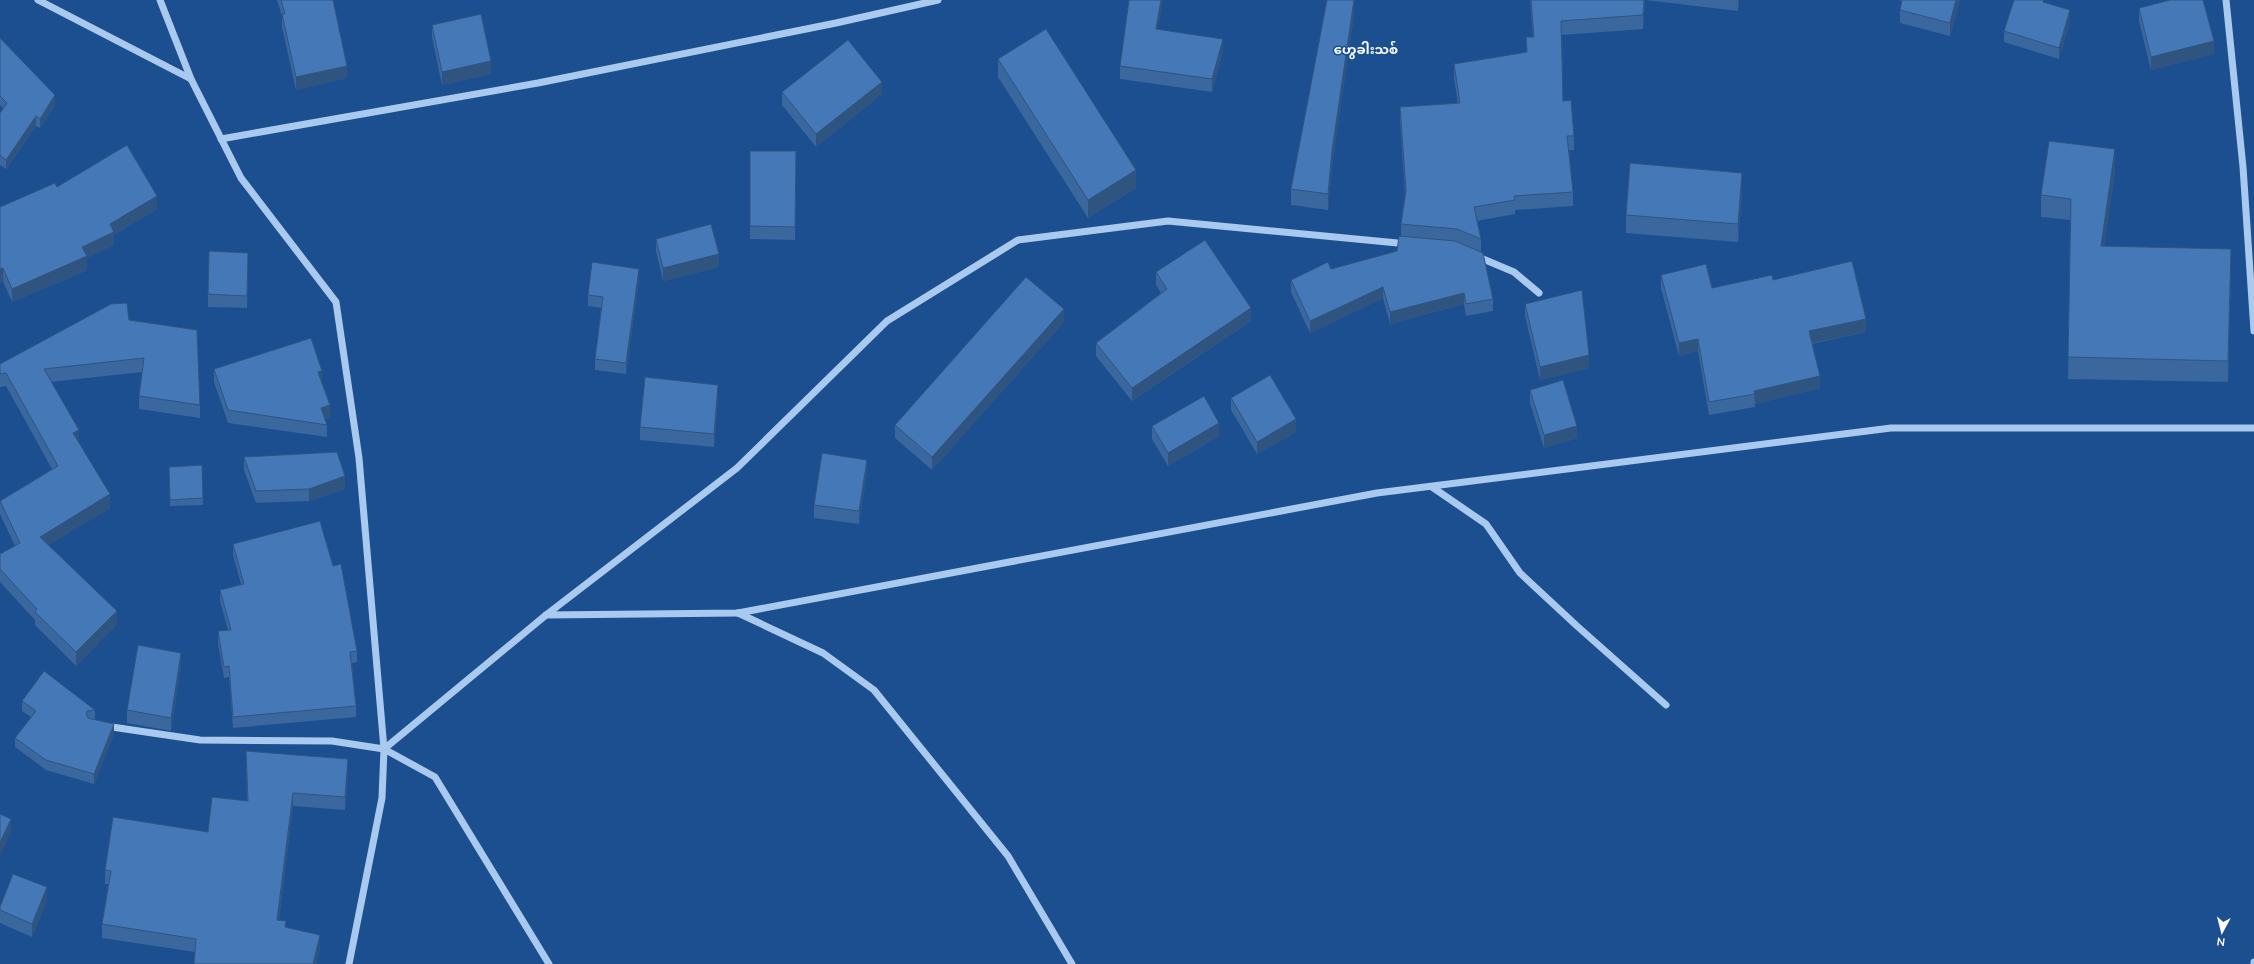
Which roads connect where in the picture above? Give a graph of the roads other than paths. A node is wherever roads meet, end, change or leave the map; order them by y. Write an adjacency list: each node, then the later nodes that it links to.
1 (38, 0): 5 (street)
2 (160, 0): 5 (street)
3 (938, 0): 6 (street)
4 (2226, 0): 10 (street)
5 (191, 79): 6 (street)
6 (221, 138): 17 (street)
7 (1417, 244): 14 (street)
8 (1471, 254): 9 (street)
9 (1539, 293)
10 (2254, 331)
11 (2254, 428): 12 (street)
12 (1432, 487): 13 (street); 15 (street)
13 (738, 614): 14 (street); 20 (street)
14 (546, 615): 17 (street)
15 (1666, 706)
16 (98, 726): 17 (street)
17 (384, 749): 18 (street); 19 (street)
18 (349, 964)
19 (548, 964)
20 (1072, 964)

